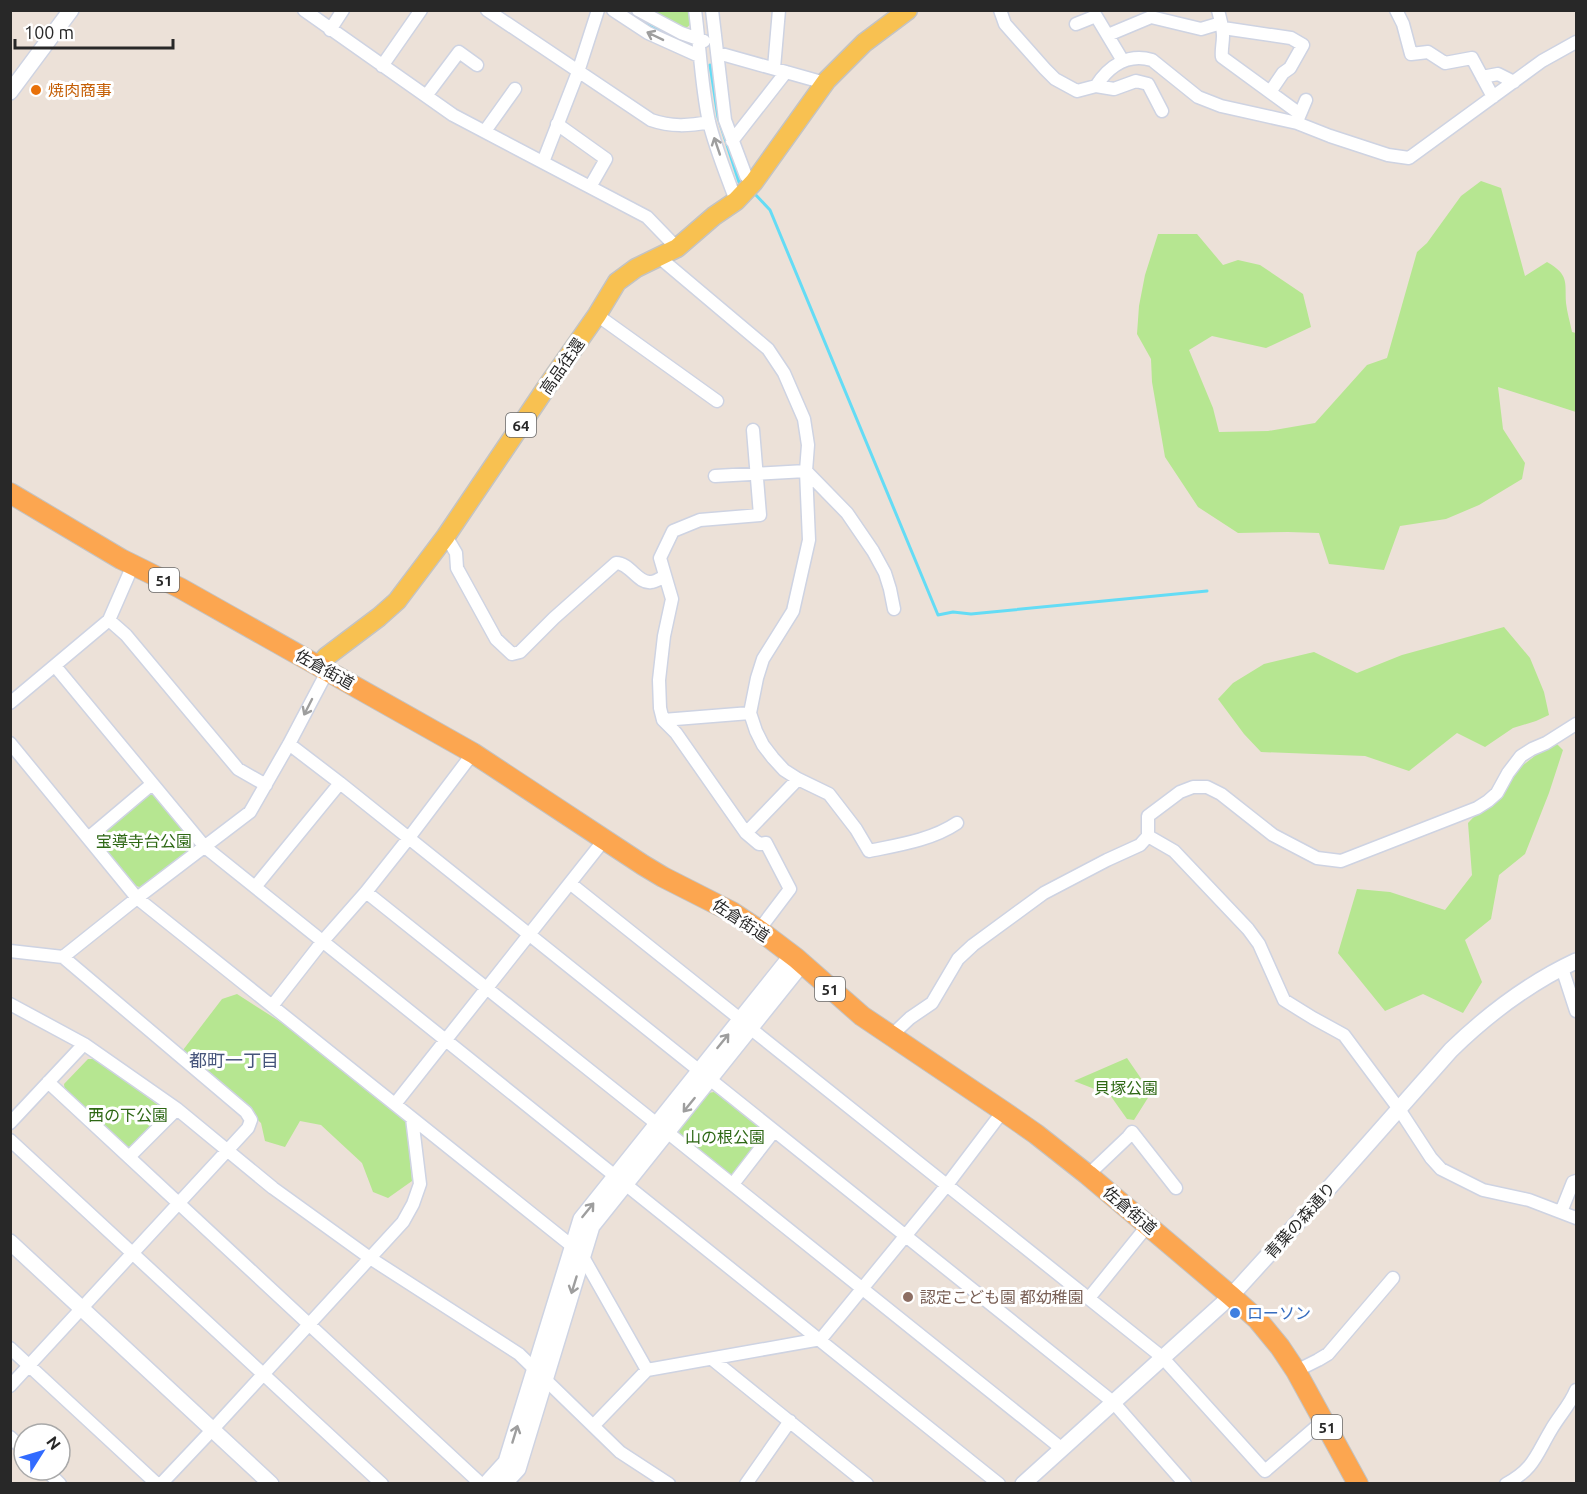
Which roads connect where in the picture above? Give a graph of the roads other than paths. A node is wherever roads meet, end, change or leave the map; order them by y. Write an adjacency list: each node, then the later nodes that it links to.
1 (71, 10): 34 (street)
2 (304, 10): 17 (street)
3 (343, 10): 17 (street)
4 (421, 10): 25 (street)
5 (487, 10): 27 (street)
6 (598, 10): 27 (street)
7 (613, 10): 22 (street, one-way to 7)
8 (638, 10): 19 (street)
9 (695, 10): 19 (street)
10 (712, 10): 21 (street)
11 (778, 10): 26 (street)
12 (908, 10): 31 (main road, 64)
13 (1000, 10): 32 (street)
14 (1396, 10): 29 (street)
15 (1221, 20): 18 (street); 35 (street); 35 (street)
16 (1076, 24): 18 (street)
17 (330, 30): 25 (street)
18 (1108, 35): 23 (street)
19 (699, 39): 21 (street); 22 (street)
20 (1576, 44): 30 (street)
21 (717, 49): 26 (street); 44 (street)
22 (699, 56): 41 (street)
23 (1123, 61): 32 (street); 40 (street)
24 (477, 65): 36 (street)
25 (382, 66): 36 (street)
26 (774, 68): 28 (street)
27 (578, 72): 41 (street); 42 (street)
28 (786, 72): 31 (street); 44 (street)
29 (1482, 76): 30 (street); 37 (street)
30 (1514, 82): 37 (street)
31 (825, 83): 46 (main road, 64)
32 (1096, 86): 39 (street)
33 (515, 89): 43 (street)
34 (10, 92)
35 (1270, 92): 40 (street)
36 (426, 96): 43 (street)
37 (1493, 97): 40 (street)
38 (1306, 100): 40 (street)
39 (1162, 111)
40 (1299, 119)
41 (709, 123): 48 (street, one-way to 41)
42 (557, 124): 45 (street); 47 (street)
43 (485, 131): 45 (street)
44 (732, 141): 46 (street)
45 (543, 162): 47 (street)
46 (754, 182): 48 (main road, 64)
47 (590, 187): 49 (street)
48 (736, 201): 49 (main road, 高品往還 / 64)
49 (677, 248): 50 (main road, 高品往還 / 64)
50 (660, 258): 51 (main road, 高品往還 / 64); 54 (street)
51 (597, 315): 52 (street); 58 (main road, 高品往還 / 64)
52 (717, 401)
53 (753, 430): 55 (street)
54 (806, 471): 55 (street); 61 (street); 66 (street)
55 (757, 474): 56 (street); 60 (street)
56 (715, 476)
57 (10, 493): 59 (highway, 佐倉街道 / 51)
58 (446, 536): 60 (street); 64 (main road, 高品往還 / 64)
59 (133, 565): 62 (street); 64 (highway, 佐倉街道 / 51)
60 (665, 576): 67 (street)
61 (894, 609)
62 (110, 621): 63 (street); 75 (street)
63 (55, 666): 65 (street); 74 (street)
64 (323, 672): 70 (street, one-way to 70); 71 (highway, 佐倉街道 / 51)
65 (10, 703)
66 (750, 712): 67 (street); 72 (street)
67 (663, 720): 77 (street)
68 (1576, 724): 78 (street)
69 (10, 743): 79 (street)
70 (289, 744): 73 (street); 75 (street)
71 (473, 753): 80 (street); 81 (highway, 佐倉街道 / 51)
72 (798, 779): 76 (street); 77 (street)
73 (340, 783): 80 (street); 84 (street)
74 (152, 784): 79 (street); 82 (street)
75 (266, 785): 82 (street)
76 (957, 823)
77 (746, 833): 87 (street)
78 (1148, 836): 100 (street); 107 (street)
79 (88, 838): 86 (street)
80 (408, 838): 85 (street); 88 (street)
81 (604, 840): 83 (street); 87 (highway, 佐倉街道 / 51)
82 (205, 847): 84 (street); 86 (street)
83 (570, 884): 88 (street); 99 (street)
84 (255, 887): 89 (street)
85 (366, 892): 89 (street); 95 (street)
86 (137, 898): 91 (street); 97 (street)
87 (759, 930): 92 (highway, 佐倉街道 / 51)
88 (529, 935): 95 (street); 103 (street)
89 (322, 942): 97 (street); 101 (street)
90 (10, 951): 91 (street)
91 (63, 957): 114 (street)
92 (796, 958): 99 (street); 100 (highway, 佐倉街道 / 51)
93 (1576, 961): 94 (street, 青葉の森通り)
94 (1562, 968): 98 (street); 107 (street, 青葉の森通り)
95 (487, 988): 101 (street); 111 (street)
96 (10, 1004): 102 (street)
97 (272, 1006): 105 (street)
98 (1576, 1011)
99 (745, 1024): 103 (street); 120 (street)
100 (891, 1036): 108 (highway, 佐倉街道 / 51)
101 (446, 1040): 105 (street); 117 (street)
102 (84, 1044): 104 (street); 106 (street)
103 (704, 1075): 111 (street); 112 (street)
104 (48, 1082): 110 (street); 115 (street)
105 (395, 1104): 109 (street)
106 (177, 1109): 114 (street); 115 (street)
107 (1399, 1109): 123 (street); 133 (street, 青葉の森通り)
108 (1004, 1110): 116 (highway, 佐倉街道 / 51); 120 (street)
109 (412, 1118): 128 (street); 130 (street)
110 (10, 1123)
111 (662, 1128): 117 (street); 119 (street)
112 (774, 1131): 119 (street); 126 (street)
113 (10, 1140): 129 (street)
114 (228, 1150): 122 (street); 130 (street)
115 (129, 1157): 122 (street)
116 (1088, 1174): 121 (street); 125 (highway, 佐倉街道 / 51)
117 (621, 1180): 128 (street); 137 (street)
118 (1576, 1181): 123 (street)
119 (733, 1184): 132 (street)
120 (947, 1185): 126 (street); 134 (street)
121 (1176, 1188)
122 (179, 1203): 129 (street); 136 (street)
123 (1561, 1212): 124 (street)
124 (1576, 1218)
125 (1148, 1225): 133 (highway, 佐倉街道 / 51); 134 (street)
126 (905, 1236): 132 (street); 148 (street)
127 (10, 1242): 135 (street)
128 (578, 1252): 142 (street); 145 (street)
129 (133, 1253): 135 (street); 144 (street)
130 (370, 1258): 136 (street); 145 (street)
131 (1393, 1278): 143 (street)
132 (863, 1288): 137 (street); 153 (street)
133 (1231, 1296): 139 (street, 青葉の森通り); 143 (highway, 佐倉街道 / 51)
134 (1089, 1298): 139 (street)
135 (82, 1309): 141 (street); 152 (street)
136 (309, 1324): 144 (street); 157 (street)
137 (821, 1339): 140 (street); 163 (street)
138 (10, 1348): 141 (street)
139 (1162, 1357): 148 (street, 青葉の森通り); 150 (street)
140 (712, 1359): 142 (street); 149 (street)
141 (30, 1365): 146 (street); 154 (street)
142 (647, 1370): 151 (street)
143 (1296, 1371): 150 (highway, 佐倉街道 / 51)
144 (263, 1373): 152 (street); 156 (street)
145 (540, 1374): 151 (street); 158 (street, one-way to 145); 159 (street)
146 (10, 1386)
147 (1576, 1390): 167 (street)
148 (1113, 1402): 153 (street, 青葉の森通り); 165 (street)
149 (790, 1421): 161 (street); 162 (street)
150 (1323, 1421): 166 (highway, 佐倉街道 / 51)
151 (593, 1426): 160 (street)
152 (213, 1429): 154 (street); 155 (street)
153 (1061, 1448): 164 (street, 青葉の森通り)
154 (159, 1484)
155 (271, 1484)
156 (382, 1484)
157 (481, 1484)
158 (486, 1484)
159 (504, 1484)
160 (669, 1484)
161 (746, 1484)
162 (867, 1484)
163 (999, 1484)
164 (1023, 1484)
165 (1185, 1484)
166 (1358, 1484)
167 (1506, 1484)

